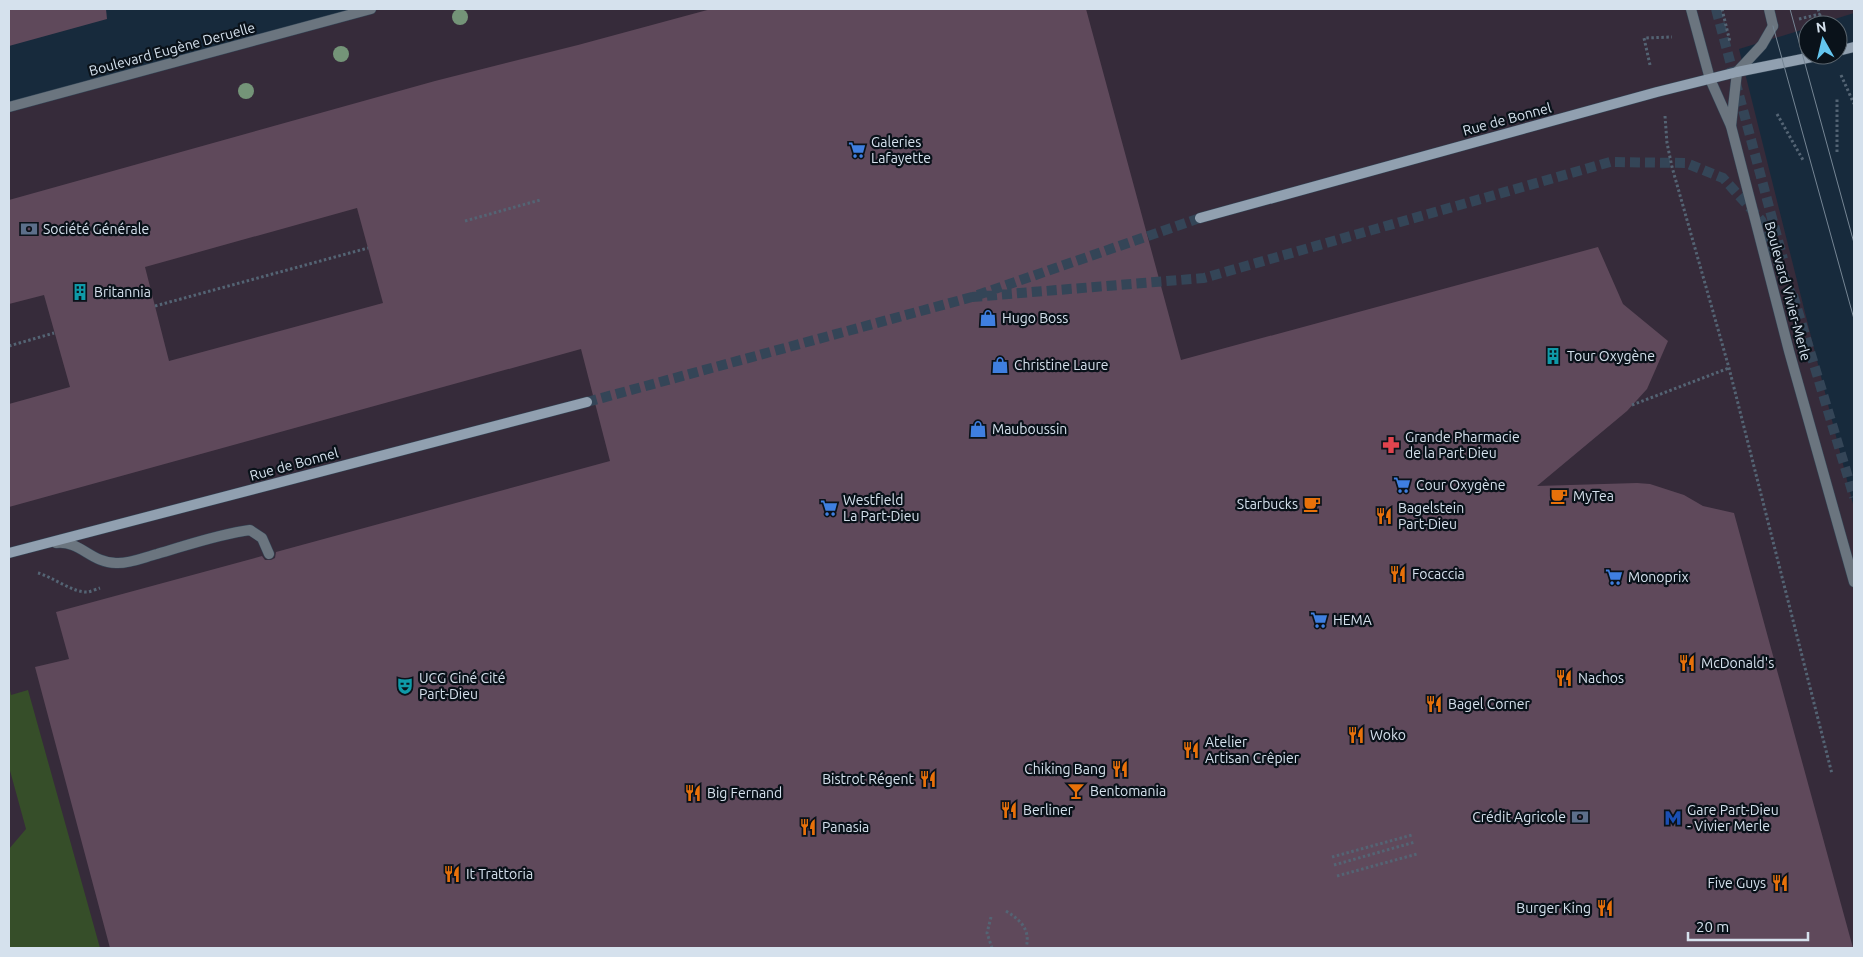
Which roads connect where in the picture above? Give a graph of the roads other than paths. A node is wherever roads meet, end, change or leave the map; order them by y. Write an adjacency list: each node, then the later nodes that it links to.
1 (371, 9): 7 (street, Boulevard Eugène Deruelle)
2 (1691, 9): 6 (street, Boulevard Vivier-Merle)
3 (1769, 9): 5 (street)
4 (1798, 60): 5 (main road, Rue de Bonnel)
5 (1737, 72): 6 (main road, Rue de Bonnel); 8 (street)
6 (1710, 79): 8 (street, Boulevard Vivier-Merle); 9 (main road, Rue de Bonnel)
7 (9, 107)
8 (1731, 126): 14 (street, Boulevard Vivier-Merle)
9 (1200, 218)
10 (587, 402): 11 (main road, Rue de Bonnel)
11 (43, 544): 12 (main road, Rue de Bonnel); 13 (street)
12 (9, 554)
13 (269, 554)
14 (1854, 582)

